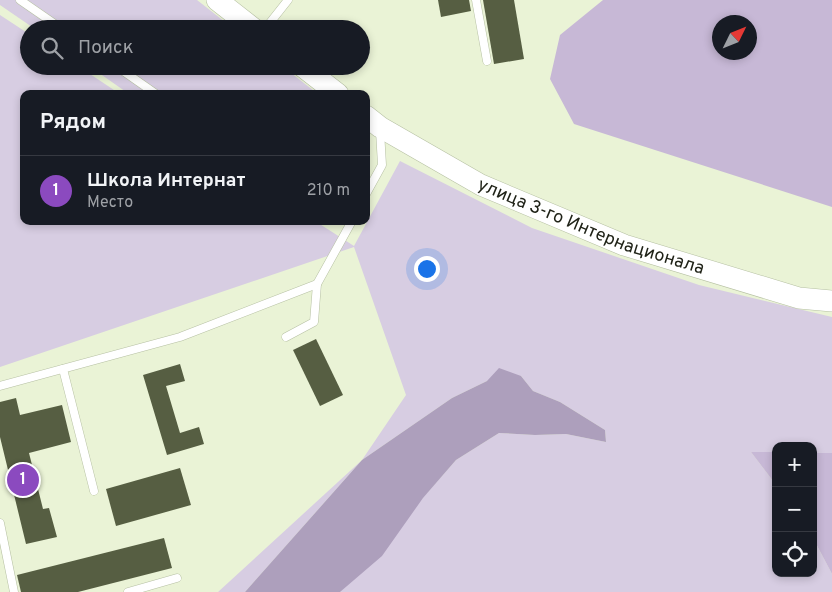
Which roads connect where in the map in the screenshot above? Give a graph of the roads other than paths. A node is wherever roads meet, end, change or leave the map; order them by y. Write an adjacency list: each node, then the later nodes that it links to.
1 (20, 0): 5 (lane)
2 (217, 0): 6 (main road)
3 (288, 0): 7 (lane)
4 (476, 0): 8 (lane)
5 (49, 20)
6 (243, 20)
7 (272, 20)
8 (487, 61)
9 (129, 75): 11 (lane)
10 (314, 75): 12 (main road)
11 (150, 90)
12 (333, 90)
13 (373, 121): 14 (lane); 17 (main road, улица 3-го Интернационала)
14 (370, 187)
15 (350, 225): 16 (lane)
16 (316, 284): 18 (lane); 19 (lane)
17 (832, 302)
18 (286, 337)
19 (63, 368): 20 (lane); 21 (lane)
20 (0, 386)
21 (94, 491)
22 (0, 523): 24 (lane)
23 (177, 578): 25 (lane)
24 (14, 592)
25 (128, 592)

